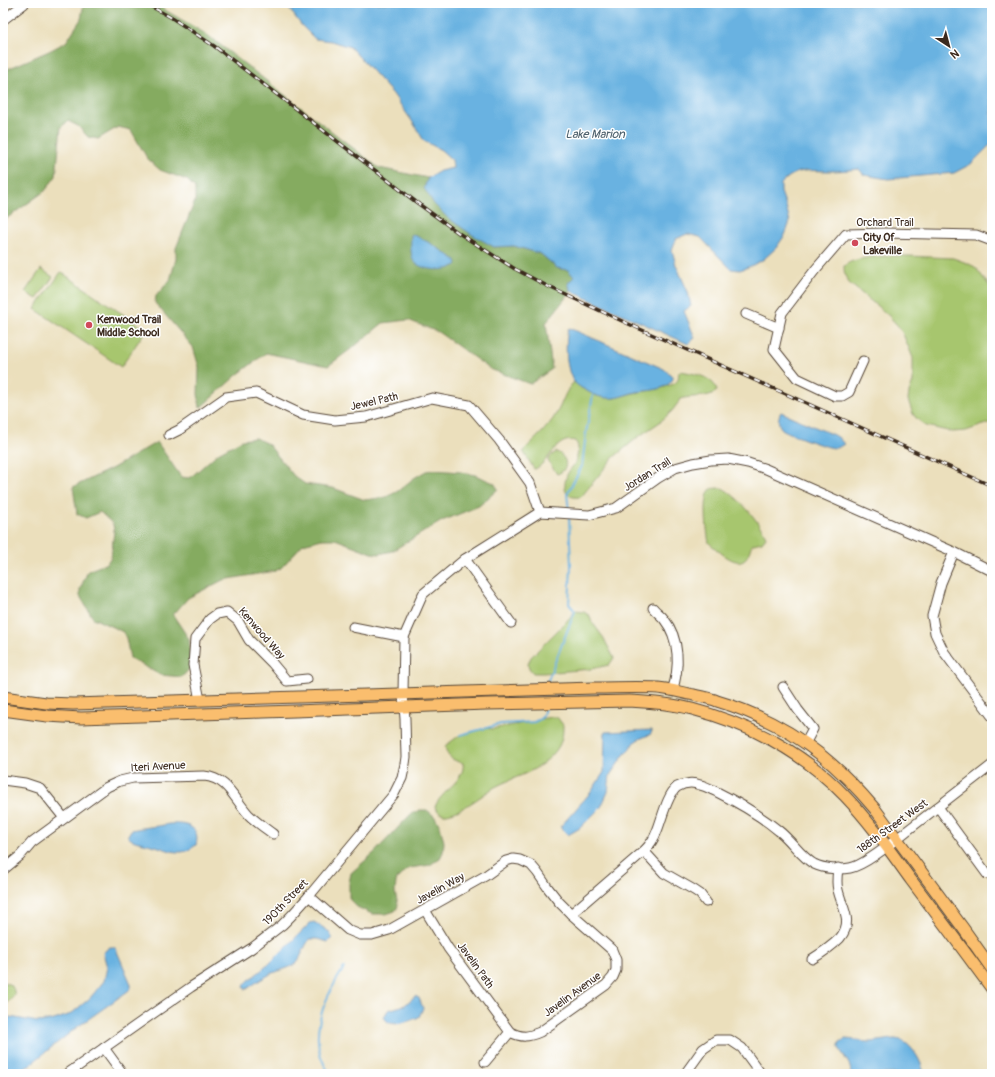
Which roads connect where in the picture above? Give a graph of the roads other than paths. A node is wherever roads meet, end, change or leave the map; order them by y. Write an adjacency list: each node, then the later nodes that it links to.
1 (24, 4): 2 (street)
2 (3, 20)
3 (992, 241): 5 (street, Orchard Trail)
4 (746, 314): 5 (street)
5 (779, 328): 6 (street, Orchard Trail)
6 (862, 361)
7 (169, 435): 8 (street, Jewel Path)
8 (540, 512): 9 (street, Jordan Trail); 10 (street)
9 (954, 552): 11 (street, Jordan Trail); 24 (street)
10 (465, 559): 13 (street); 15 (street)
11 (992, 570)
12 (653, 608): 18 (street)
13 (511, 623)
14 (353, 627): 15 (street)
15 (404, 636): 19 (street)
16 (308, 678): 21 (street, Kenwood Way)
17 (782, 687): 25 (street)
18 (672, 691): 19 (main road); 25 (main road)
19 (403, 694): 21 (main road); 22 (street, 190th Street)
20 (3, 697): 21 (main road)
21 (200, 700)
22 (404, 707): 23 (main road); 31 (main road); 36 (street, 190th Street)
23 (3, 710)
24 (992, 716)
25 (805, 744): 31 (main road)
26 (992, 765): 28 (street, 188th Street West)
27 (3, 780): 29 (street)
28 (938, 807): 31 (street, 188th Street West); 35 (street)
29 (64, 818): 30 (street, Iteri Avenue); 34 (street, Iteri Avenue)
30 (273, 834)
31 (892, 843): 33 (street, 188th Street West); 41 (main road); 42 (main road)
32 (644, 851): 33 (street, 188th Street West); 37 (street); 39 (street, 188th Street West)
33 (838, 868): 40 (street)
34 (3, 870)
35 (987, 874)
36 (309, 896): 38 (street, Javelin Way); 44 (street, 190th Street)
37 (706, 902)
38 (425, 910): 39 (street, Javelin Way); 43 (street, Javelin Path)
39 (571, 914): 43 (street, Javelin Avenue)
40 (812, 959)
41 (992, 969)
42 (992, 989)
43 (510, 1032): 45 (street)
44 (104, 1048): 46 (street, 190th Street); 47 (street)
45 (485, 1062)
46 (67, 1074)
47 (122, 1074)
48 (685, 1074): 49 (street)
49 (761, 1074)

